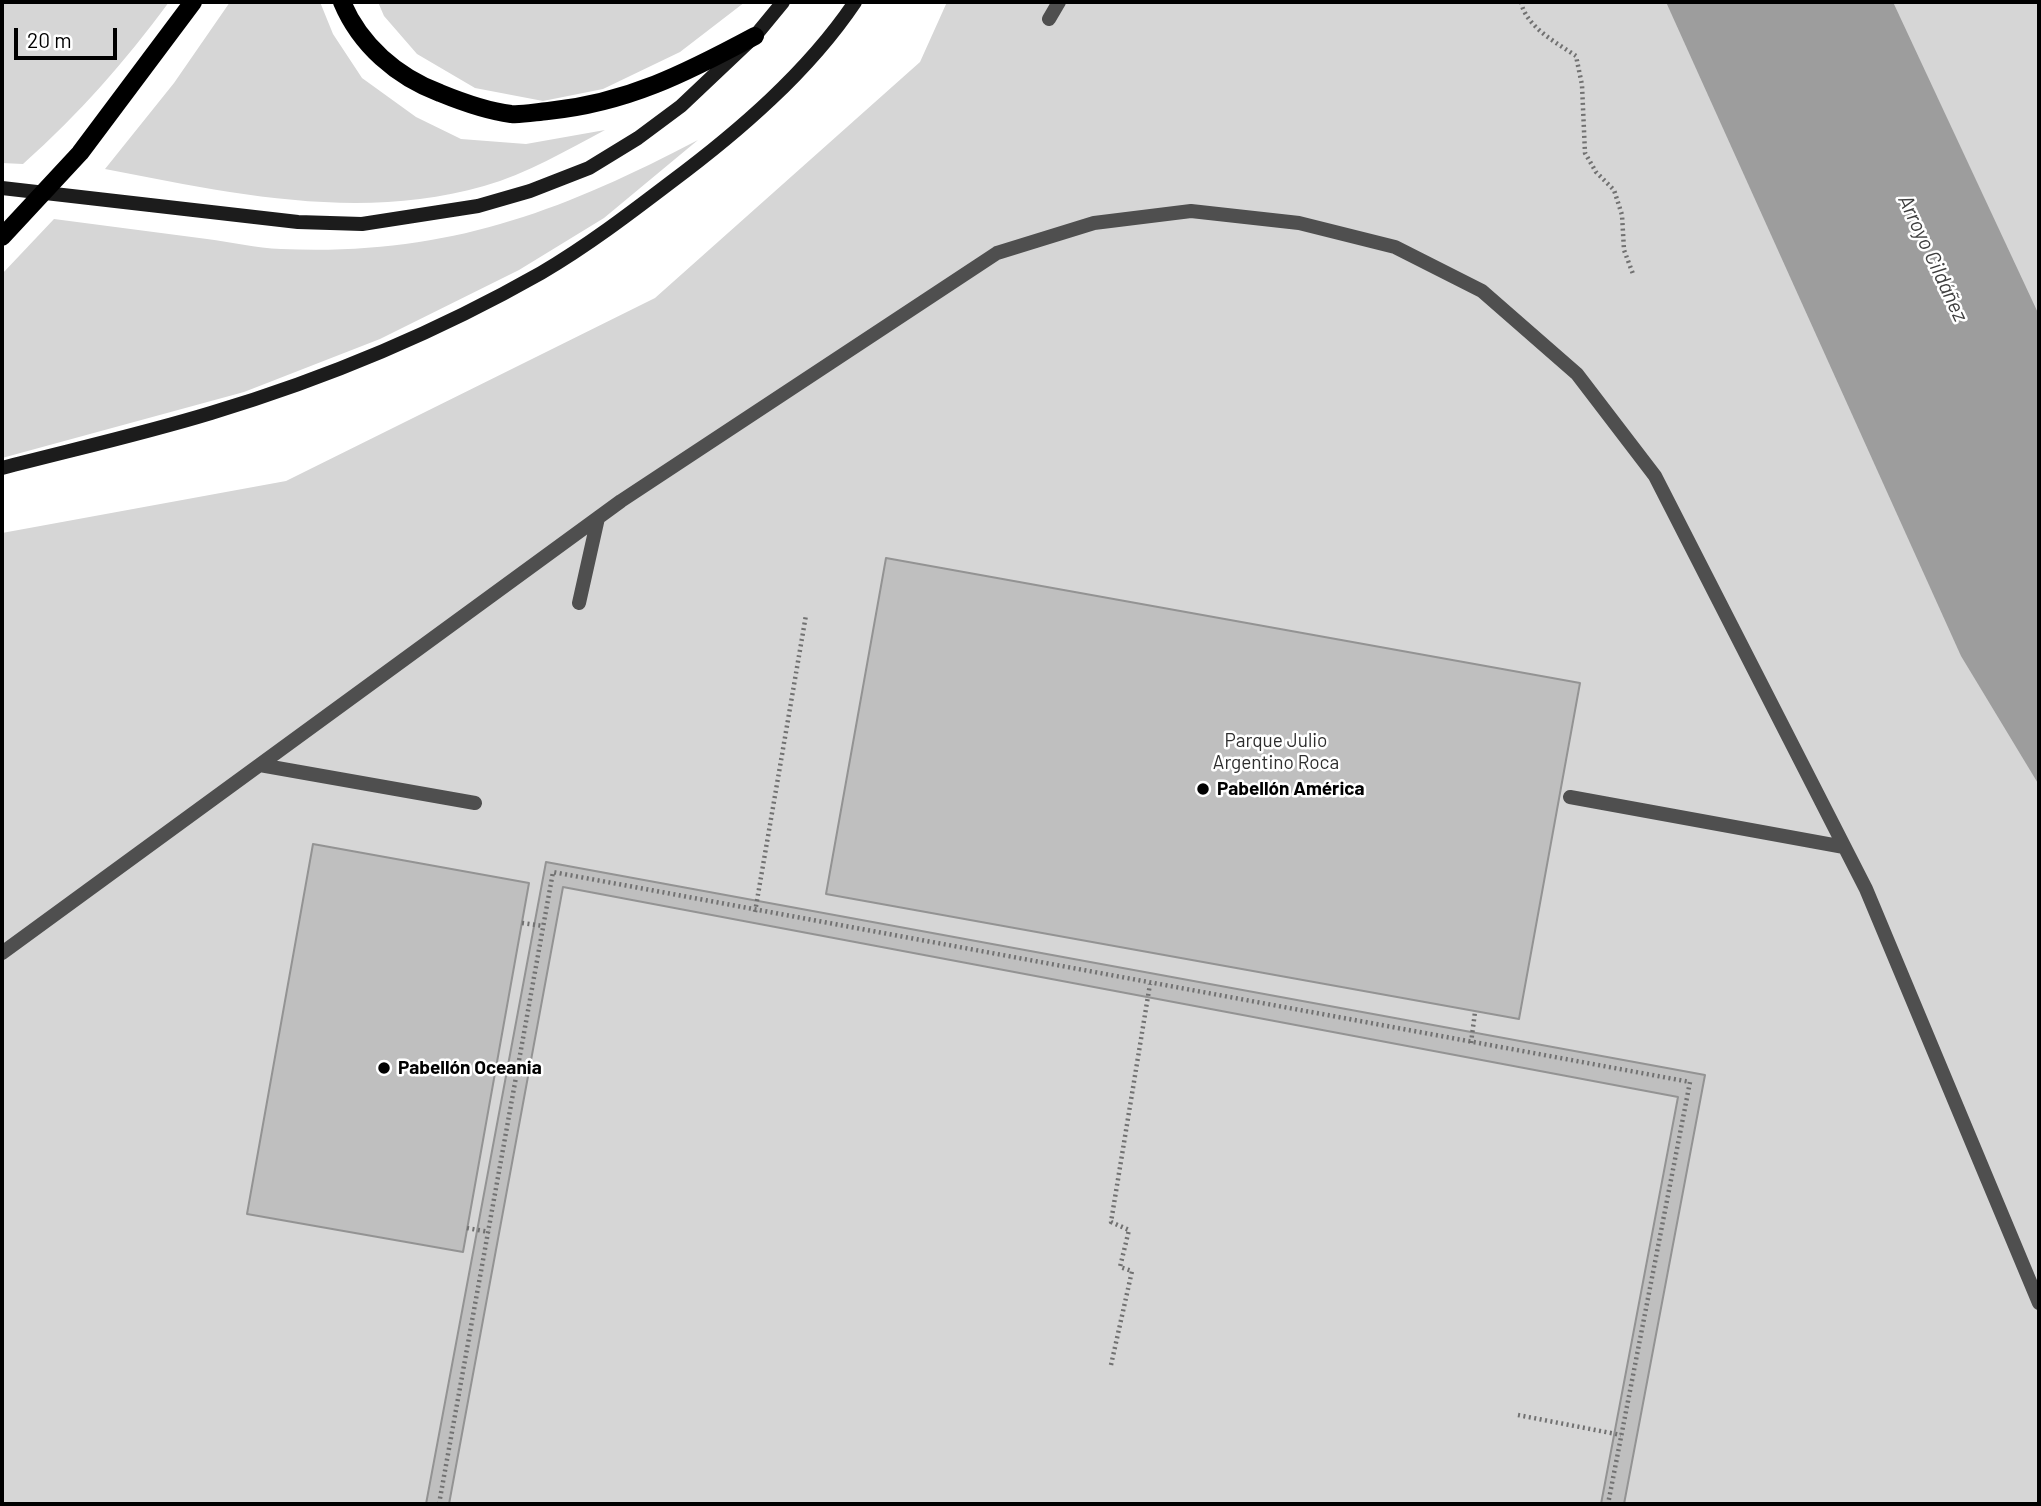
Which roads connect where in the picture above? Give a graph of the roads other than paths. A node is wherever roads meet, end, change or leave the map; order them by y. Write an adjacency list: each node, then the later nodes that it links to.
1 (193, 2): 9 (main road)
2 (342, 2): 7 (main road)
3 (783, 2): 7 (main road)
4 (855, 2): 10 (main road)
5 (1059, 2): 6 (lane)
6 (1049, 19)
7 (755, 36): 8 (main road)
8 (2, 188)
9 (2, 237)
10 (2, 468)
11 (598, 518): 12 (lane); 13 (lane); 16 (lane)
12 (579, 604)
13 (260, 765): 15 (lane); 17 (lane)
14 (1570, 797): 16 (lane)
15 (475, 803)
16 (1844, 846): 18 (lane)
17 (2, 953)
18 (2039, 1303)

